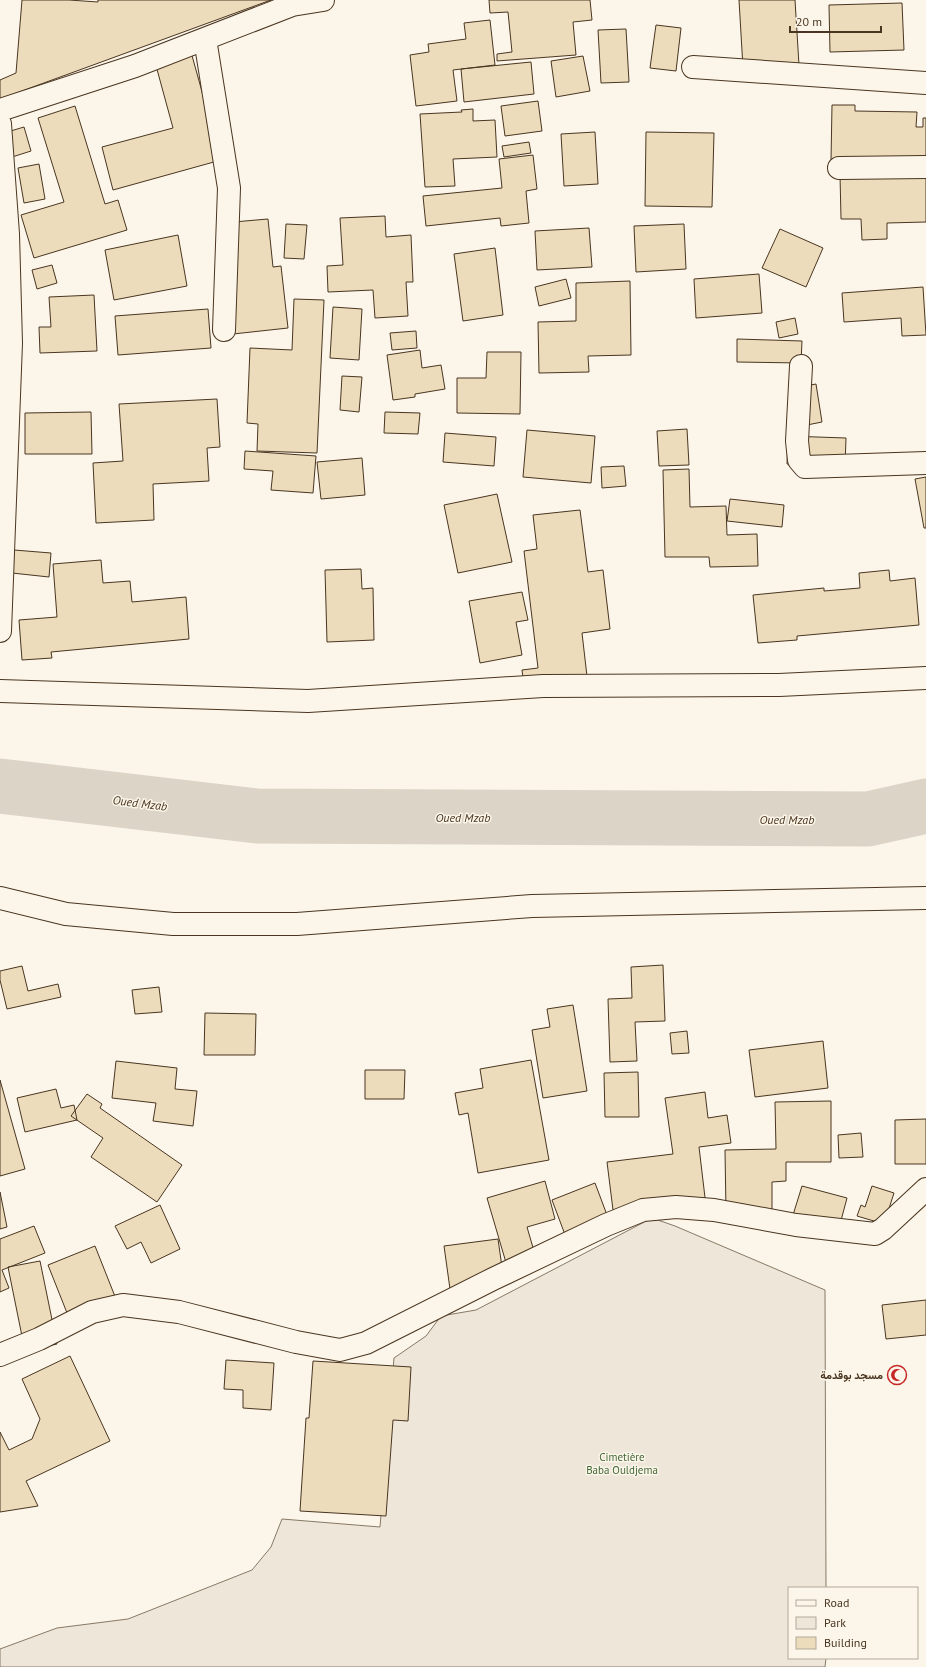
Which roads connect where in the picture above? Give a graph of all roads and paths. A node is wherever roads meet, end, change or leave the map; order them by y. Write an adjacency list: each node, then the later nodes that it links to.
1 (323, 0): 2 (street)
2 (205, 39): 5 (street); 9 (street)
3 (693, 67): 4 (street)
4 (926, 82)
5 (0, 110)
6 (0, 124): 12 (street)
7 (926, 167): 8 (street)
8 (840, 168)
9 (224, 330)
10 (801, 366): 11 (street)
11 (926, 464)
12 (0, 631)
13 (926, 678): 14 (street)
14 (0, 691)
15 (0, 898): 16 (street)
16 (926, 898)
17 (926, 1189): 18 (street)
18 (0, 1356)

